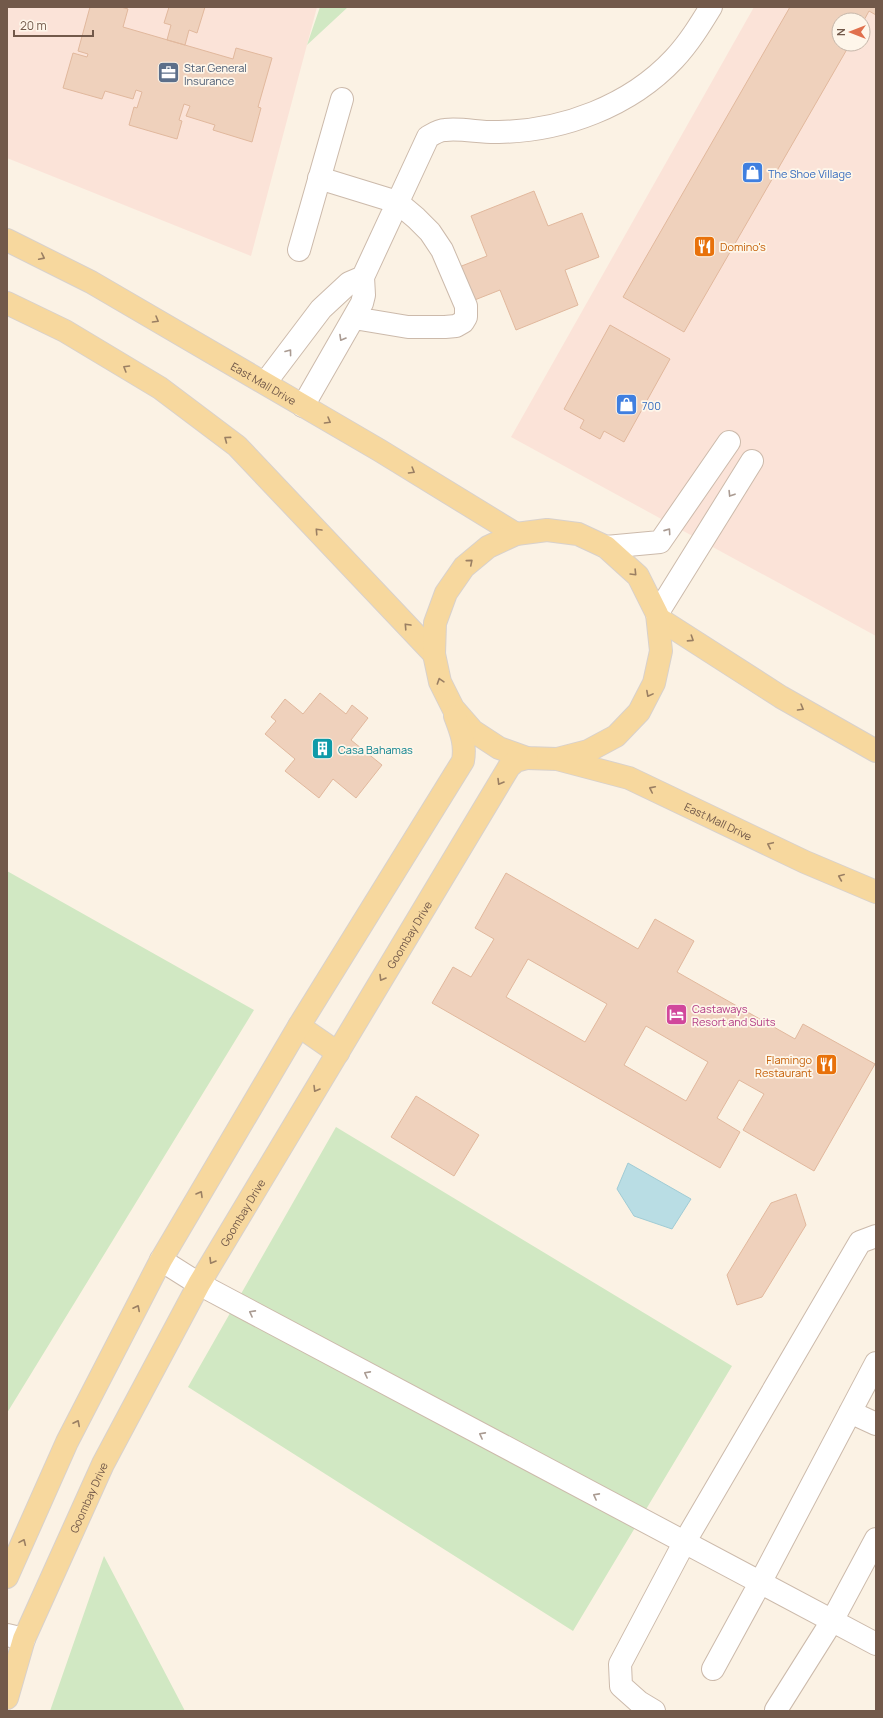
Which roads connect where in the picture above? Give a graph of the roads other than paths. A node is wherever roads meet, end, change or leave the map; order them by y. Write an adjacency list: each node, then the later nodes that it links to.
1 (711, 7): 4 (street)
2 (342, 99): 3 (street)
3 (320, 178): 4 (street); 6 (street)
4 (397, 202): 7 (street); 9 (street)
5 (7, 240): 10 (main road, East Mall Drive, one-way to 10)
6 (299, 250)
7 (363, 277): 9 (street); 10 (street, one-way to 7)
8 (7, 303): 17 (main road, one-way to 8)
9 (354, 318): 11 (street, one-way to 11)
10 (265, 384): 11 (main road, East Mall Drive)
11 (303, 406): 14 (main road, East Mall Drive, one-way to 14)
12 (729, 442): 15 (street, one-way to 12)
13 (752, 461): 16 (street, one-way to 16)
14 (516, 534): 15 (main road); 17 (main road, one-way to 14)
15 (606, 547): 16 (main road, one-way to 16)
16 (657, 616): 19 (main road, one-way to 19); 21 (main road, one-way to 21)
17 (434, 654): 18 (main road, one-way to 17)
18 (453, 708): 20 (main road); 23 (main road)
19 (876, 751)
20 (527, 758): 21 (main road); 24 (main road, Goombay Drive, one-way to 24)
21 (557, 759): 22 (main road, East Mall Drive, one-way to 21)
22 (876, 892)
23 (298, 1026): 24 (main road); 26 (main road, one-way to 23)
24 (338, 1053): 27 (main road, Goombay Drive, one-way to 27)
25 (876, 1236): 32 (street)
26 (161, 1260): 27 (street); 33 (main road, one-way to 26)
27 (198, 1284): 32 (street, one-way to 27); 36 (main road, Goombay Drive)
28 (876, 1363): 29 (street)
29 (850, 1412): 30 (street); 34 (street)
30 (876, 1424)
31 (876, 1539): 35 (street)
32 (684, 1543): 34 (street); 41 (street)
33 (7, 1577)
34 (760, 1583): 35 (street); 38 (street)
35 (832, 1621): 37 (street); 40 (street)
36 (16, 1637): 39 (main road, Goombay Drive)
37 (876, 1644)
38 (713, 1669)
39 (7, 1698)
40 (776, 1710)
41 (654, 1711)

